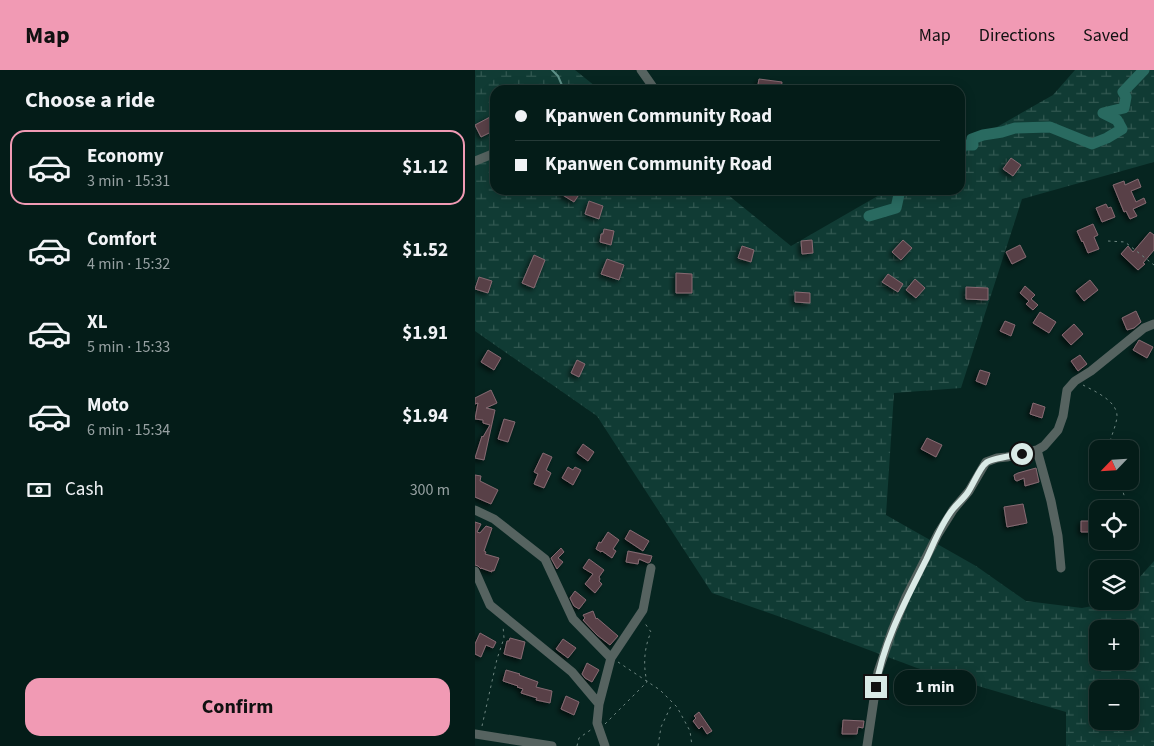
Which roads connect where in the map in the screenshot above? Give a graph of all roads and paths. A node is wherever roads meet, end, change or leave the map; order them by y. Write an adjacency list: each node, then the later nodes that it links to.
1 (641, 70): 2 (street)
2 (652, 85)
3 (490, 155): 4 (street)
4 (475, 161)
5 (1108, 241): 6 (path)
6 (1154, 265)
7 (1154, 324): 8 (street)
8 (1075, 381): 9 (path); 10 (street)
9 (1110, 440)
10 (1037, 450): 13 (street); 28 (street)
11 (475, 510): 17 (street)
12 (651, 568): 16 (street)
13 (1061, 568)
14 (475, 571): 15 (street)
15 (504, 616): 20 (street); 22 (path)
16 (639, 616): 17 (street); 18 (path)
17 (611, 658): 18 (path); 20 (street)
18 (647, 682): 19 (path); 21 (path)
19 (672, 703): 26 (path); 27 (path)
20 (599, 704): 21 (street)
21 (598, 727): 24 (path); 25 (street)
22 (478, 734): 23 (street)
23 (552, 746)
24 (577, 746)
25 (605, 746)
26 (658, 746)
27 (692, 746)
28 (867, 746)

